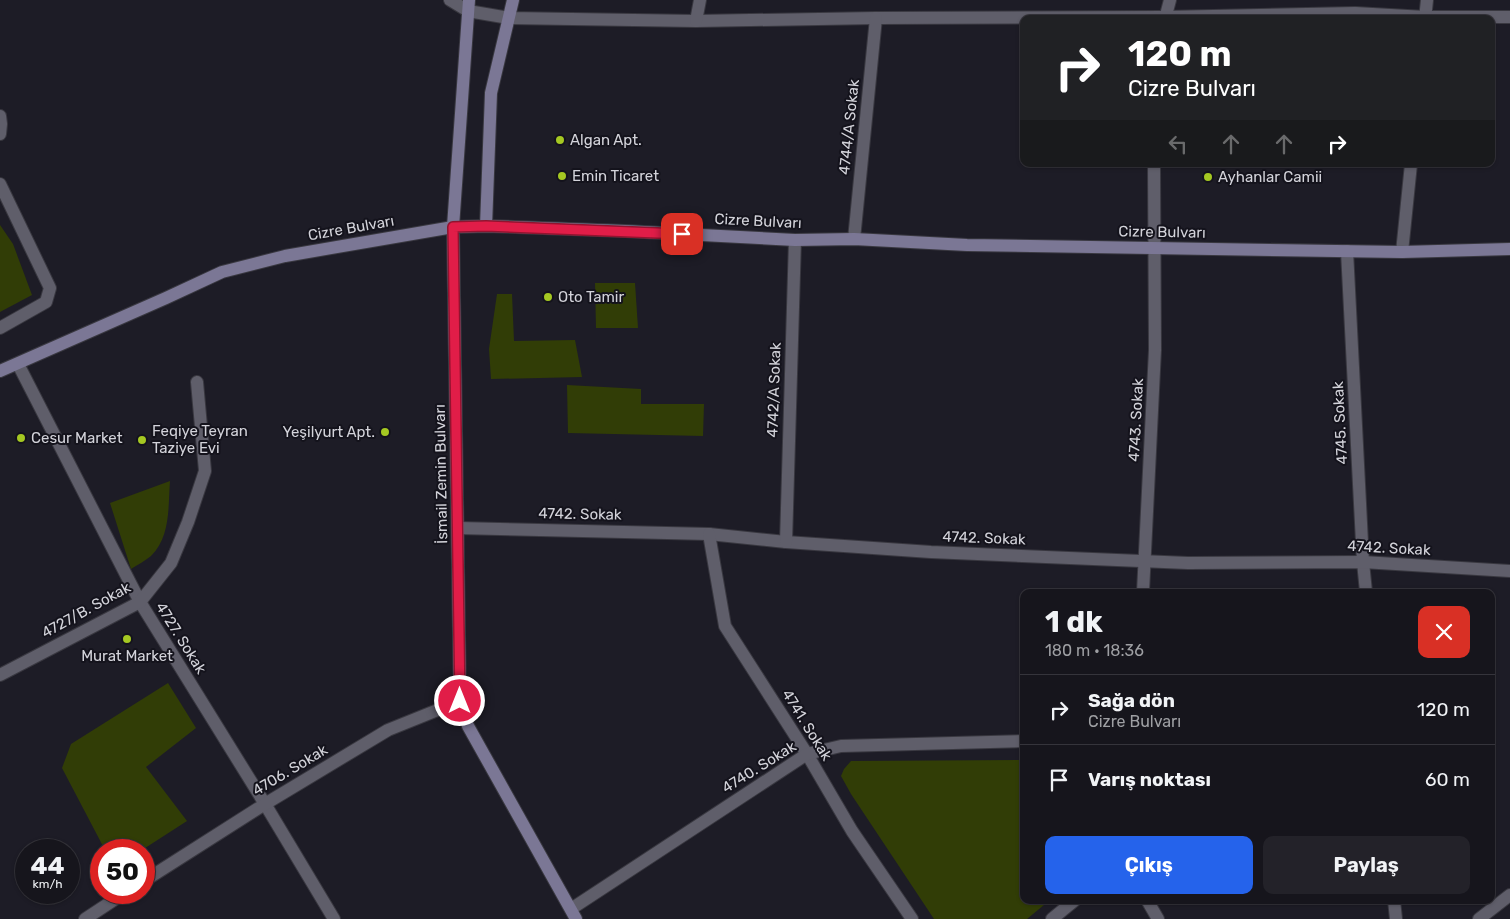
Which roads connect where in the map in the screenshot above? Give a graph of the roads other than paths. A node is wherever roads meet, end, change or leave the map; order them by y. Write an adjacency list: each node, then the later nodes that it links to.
1 (450, 0): 6 (street)
2 (513, 0): 13 (main road)
3 (700, 0): 16 (street)
4 (1170, 0): 7 (street)
5 (1427, 0): 10 (street)
6 (469, 6): 13 (street); 23 (main road, İsmail Zemin Bulvarı)
7 (1166, 15)
8 (1279, 15): 9 (street)
9 (1383, 15)
10 (1425, 15)
11 (1495, 17): 12 (street)
12 (1510, 17)
13 (508, 18): 16 (street); 22 (main road)
14 (876, 18): 15 (street); 16 (street); 25 (street, 4744/A Sokak)
15 (1020, 18)
16 (696, 21)
17 (0, 116): 18 (street)
18 (0, 134)
19 (1154, 167): 26 (street, 4743. Sokak)
20 (1411, 167): 29 (street)
21 (0, 184): 30 (street)
22 (486, 226): 23 (main road, Cizre Bulvarı); 24 (main road, Cizre Bulvarı)
23 (453, 227): 31 (main road, Cizre Bulvarı); 34 (main road, İsmail Zemin Bulvarı)
24 (795, 240): 25 (main road, Cizre Bulvarı); 36 (street, 4742/A Sokak)
25 (854, 240): 26 (main road, Cizre Bulvarı)
26 (1154, 249): 28 (main road, Cizre Bulvarı); 37 (street, 4743. Sokak)
27 (1510, 249): 29 (main road, Cizre Bulvarı)
28 (1347, 251): 29 (main road, Cizre Bulvarı); 38 (street, 4745. Sokak)
29 (1402, 252)
30 (0, 328)
31 (18, 364): 32 (main road, Cizre Bulvarı); 42 (street, 4727. Sokak)
32 (0, 371)
33 (197, 382): 42 (street, 4727/B. Sokak)
34 (458, 528): 35 (street, 4742. Sokak); 44 (main road, İsmail Zemin Bulvarı)
35 (709, 534): 36 (street, 4742. Sokak); 46 (street, 4741. Sokak)
36 (786, 542): 37 (street, 4742. Sokak)
37 (1145, 560): 38 (street, 4742. Sokak); 40 (street, 4743. Sokak)
38 (1364, 562): 39 (street, 4742. Sokak); 41 (street, 4745. Sokak)
39 (1510, 571)
40 (1143, 589)
41 (1366, 589)
42 (140, 602): 43 (street, 4727/B. Sokak); 47 (street, 4727. Sokak)
43 (0, 675)
44 (460, 701): 47 (street, 4706. Sokak); 54 (main road, İsmail Zemin Bulvarı)
45 (1020, 741): 46 (street, 4740. Sokak)
46 (807, 754): 54 (street, 4740. Sokak); 57 (street, 4741. Sokak)
47 (265, 804): 48 (street, 4706. Sokak); 56 (street, 4727. Sokak)
48 (155, 874)
49 (1510, 895): 61 (street)
50 (108, 904): 55 (street)
51 (1070, 904): 58 (street)
52 (1149, 904): 59 (street)
53 (1394, 904): 60 (street)
54 (573, 914)
55 (85, 919)
56 (334, 919)
57 (912, 919)
58 (1052, 919)
59 (1158, 919)
60 (1396, 919)
61 (1479, 919)

